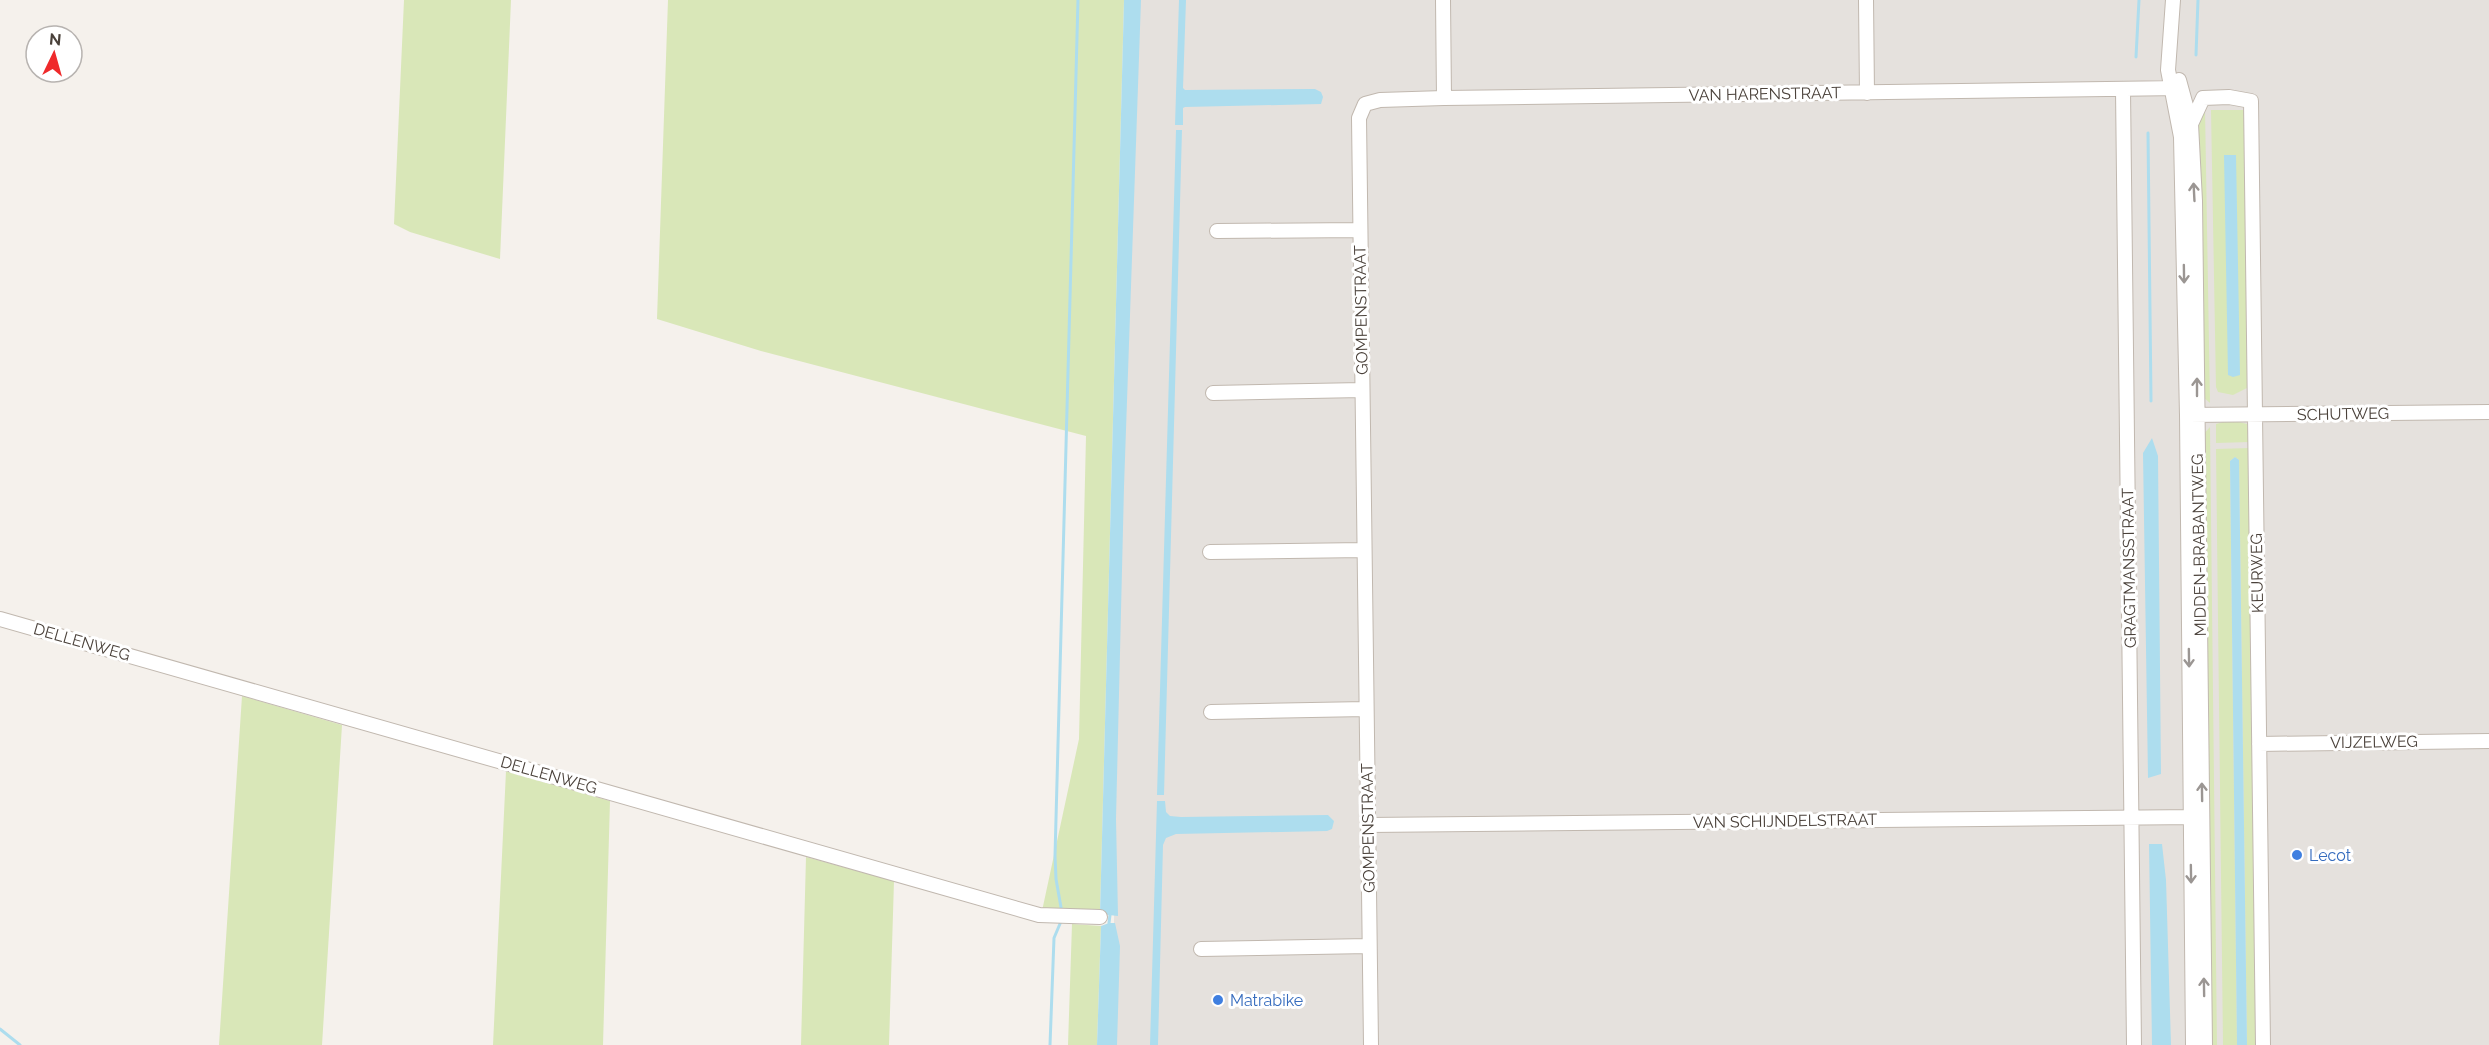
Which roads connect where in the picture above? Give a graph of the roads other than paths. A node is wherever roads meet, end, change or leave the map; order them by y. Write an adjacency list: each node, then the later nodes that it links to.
1 (1443, 0): 7 (street)
2 (1866, 0): 6 (street)
3 (2173, 0): 4 (street, MIDDEN-BRABANTWEG)
4 (2176, 89): 5 (street, VAN HARENSTRAAT); 9 (street, MIDDEN-BRABANTWEG); 15 (street, MIDDEN-BRABANTWEG, one-way to 15)
5 (2123, 90): 6 (street, VAN HARENSTRAAT); 24 (street, GRAGTMANSSTRAAT)
6 (1868, 93): 7 (street, VAN HARENSTRAAT)
7 (1444, 98): 8 (street, VAN HARENSTRAAT)
8 (1359, 118): 10 (street, GOMPENSTRAAT)
9 (2191, 124): 15 (street, MIDDEN-BRABANTWEG, one-way to 9); 16 (street, KEURWEG)
10 (1360, 230): 11 (street, GOMPENSTRAAT); 12 (street, GOMPENSTRAAT)
11 (1217, 231)
12 (1362, 390): 13 (street, GOMPENSTRAAT); 17 (street, GOMPENSTRAAT)
13 (1213, 393)
14 (2489, 412): 16 (street, SCHUTWEG)
15 (2192, 415): 16 (street, SCHUTWEG); 25 (street, MIDDEN-BRABANTWEG)
16 (2255, 415): 23 (street, KEURWEG)
17 (1364, 550): 18 (street); 20 (street, GOMPENSTRAAT)
18 (1210, 552)
19 (0, 619): 27 (street, DELLENWEG)
20 (1366, 709): 21 (street); 26 (street, GOMPENSTRAAT)
21 (1211, 712)
22 (2489, 741): 23 (street, VIJZELWEG)
23 (2259, 744): 34 (street, KEURWEG)
24 (2133, 817): 25 (street, VAN SCHIJNDELSTRAAT); 26 (street, VAN SCHIJNDELSTRAAT); 31 (street, GRAGTMANSSTRAAT)
25 (2196, 817): 32 (street, MIDDEN-BRABANTWEG, one-way to 32); 33 (street, MIDDEN-BRABANTWEG, one-way to 25)
26 (1368, 825): 28 (street, GOMPENSTRAAT)
27 (1100, 917)
28 (1369, 946): 29 (street); 30 (street, GOMPENSTRAAT)
29 (1201, 949)
30 (1371, 1045)
31 (2134, 1045)
32 (2193, 1045)
33 (2205, 1045)
34 (2263, 1045)

